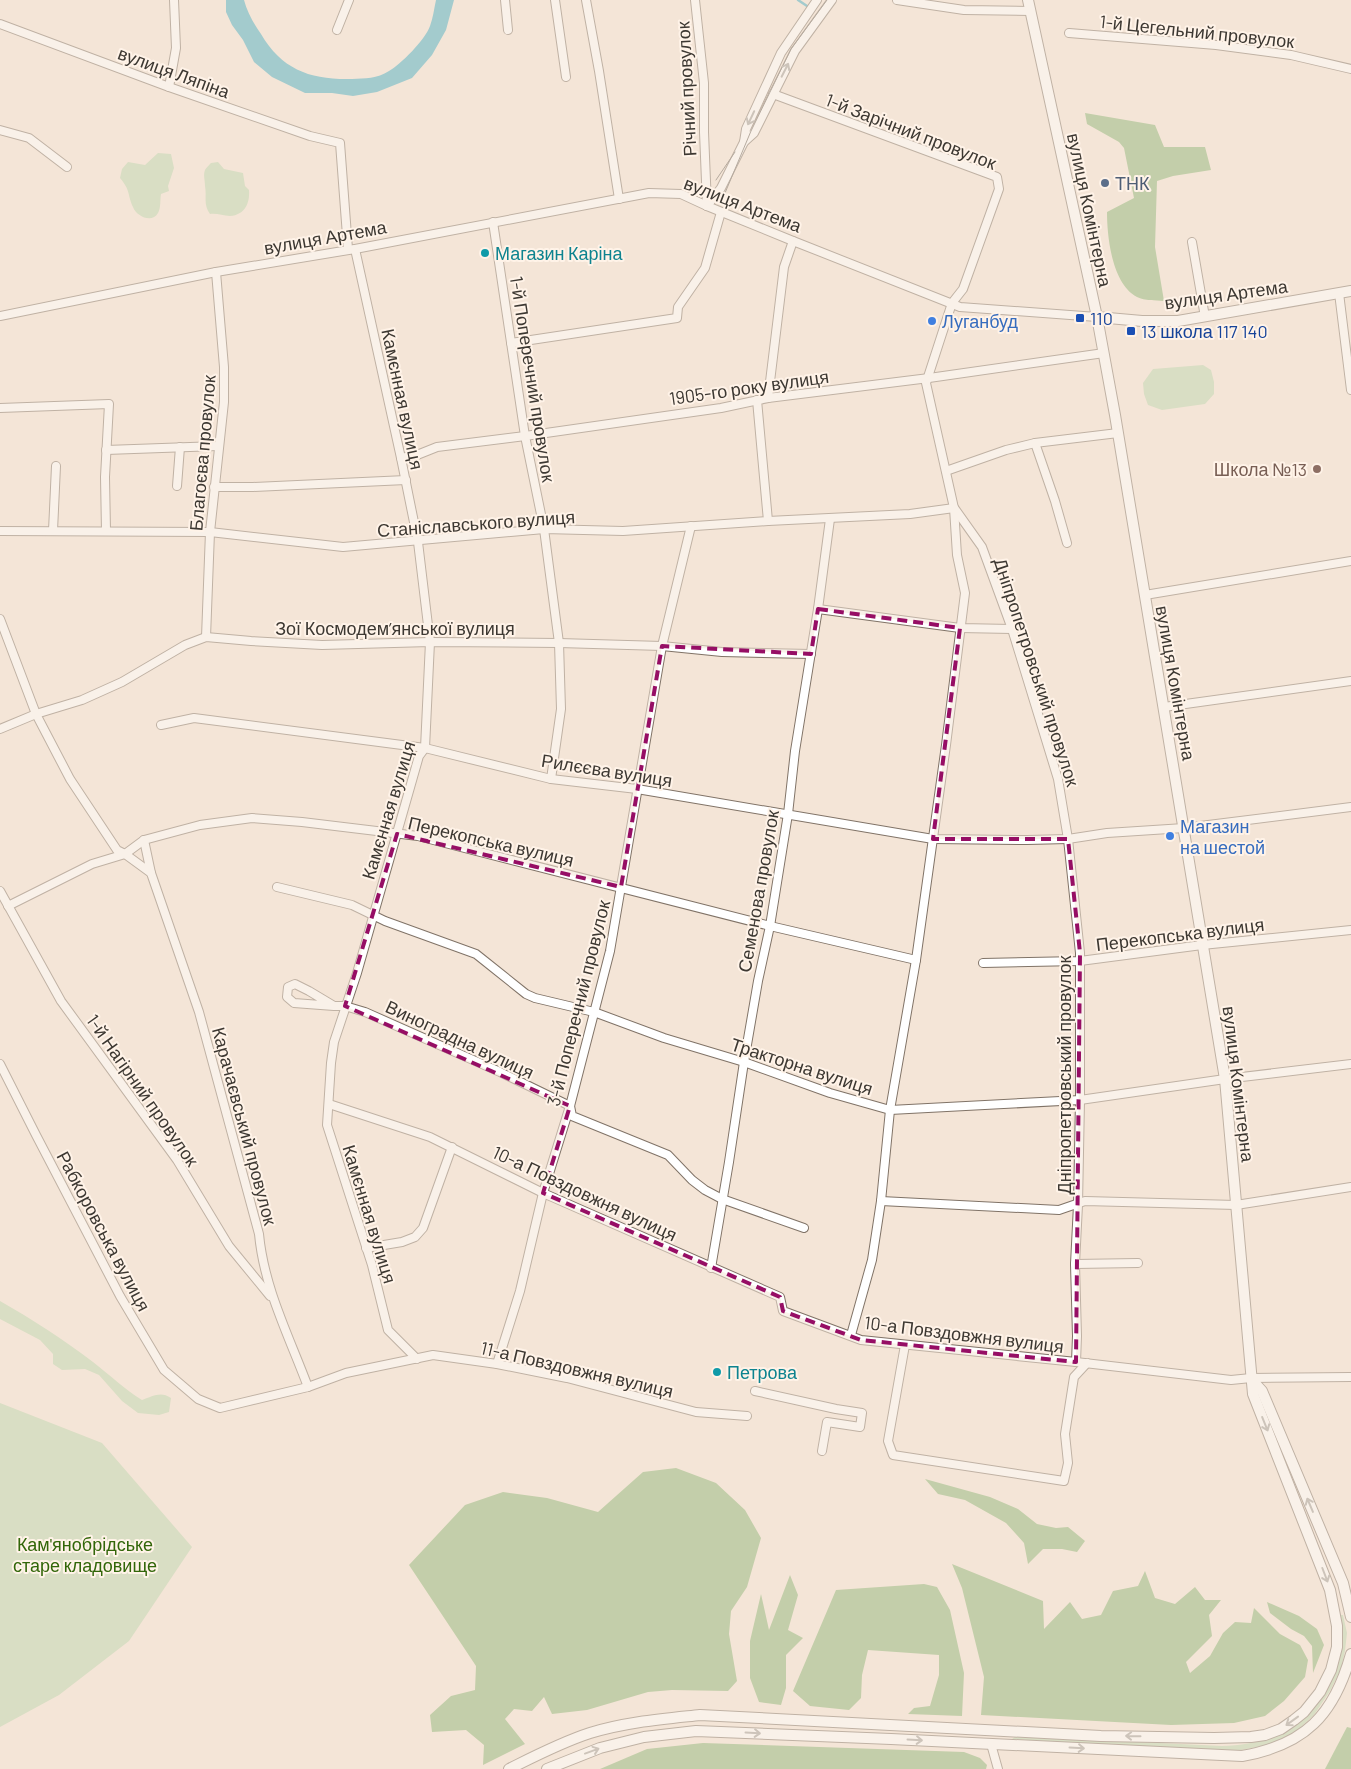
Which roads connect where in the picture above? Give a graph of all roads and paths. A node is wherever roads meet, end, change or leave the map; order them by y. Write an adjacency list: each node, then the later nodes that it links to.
1 (174, 0): 18 (street)
2 (349, 0): 13 (street)
3 (505, 0): 14 (street)
4 (556, 0): 17 (street)
5 (586, 0): 24 (street)
6 (695, 0): 25 (street, Річний провулок)
7 (818, 0): 21 (street, one-way to 21)
8 (832, 0): 19 (street, one-way to 8)
9 (897, 0): 11 (street)
10 (1028, 0): 11 (main road, вулиця Комінтерна)
11 (1031, 11): 37 (main road, вулиця Комінтерна)
12 (0, 24): 18 (street, вулиця Ляпіна)
13 (337, 30)
14 (508, 30)
15 (1069, 33): 16 (street, 1-й Цегельний провулок)
16 (1351, 69)
17 (566, 76)
18 (169, 87): 22 (street, вулиця Ляпіна)
19 (773, 94): 21 (street); 34 (street, 1-й Зарічний провулок)
20 (0, 130): 23 (street)
21 (744, 142): 25 (street)
22 (340, 143): 30 (street, Камєнная вулиця)
23 (67, 167)
24 (619, 199): 25 (street, вулиця Артема); 27 (street, вулиця Артема)
25 (708, 206): 26 (street, вулиця Артема)
26 (721, 212): 28 (street, вулиця Артема); 38 (street)
27 (493, 222): 30 (street, вулиця Артема); 38 (street, 1-й Поперечний провулок)
28 (793, 241): 34 (street, вулиця Артема); 43 (street)
29 (1192, 242): 36 (street)
30 (350, 247): 31 (street, вулиця Артема); 52 (street, Камєнная вулиця)
31 (216, 272): 35 (street, вулиця Артема); 49 (street, Благоєва провулок)
32 (1351, 291): 33 (main road, вулиця Артема)
33 (1339, 293): 36 (main road, вулиця Артема); 40 (street)
34 (952, 304): 37 (street, вулиця Артема); 41 (street)
35 (0, 316)
36 (1204, 316): 37 (main road, вулиця Артема)
37 (1097, 317): 39 (main road, вулиця Комінтерна)
38 (511, 343): 47 (street, 1-й Поперечний провулок)
39 (1104, 353): 41 (street, 1905-го року вулиця); 46 (main road, вулиця Комінтерна)
40 (1350, 373): 42 (street)
41 (929, 378): 43 (street, 1905-го року вулиця); 54 (street)
42 (1351, 390)
43 (768, 398): 44 (street, 1905-го року вулиця)
44 (758, 400): 47 (street, 1905-го року вулиця); 60 (street)
45 (0, 408): 51 (street)
46 (1118, 434): 48 (street); 70 (main road, вулиця Комінтерна)
47 (525, 436): 52 (street, 1905-го року вулиця); 63 (street, 1-й Поперечний провулок)
48 (1035, 444): 54 (street); 68 (street)
49 (218, 446): 50 (street); 57 (street, Благоєва провулок)
50 (180, 448): 51 (street); 56 (street)
51 (106, 450): 65 (street)
52 (401, 458): 55 (street, Камєнная вулиця)
53 (56, 466): 62 (street)
54 (946, 471): 58 (street)
55 (406, 480): 57 (street); 67 (street, Камєнная вулиця)
56 (177, 486)
57 (214, 487): 66 (street, Благоєва провулок)
58 (954, 508): 59 (street, Станіславського вулиця); 73 (street); 74 (street, Дніпропетровський провулок)
59 (830, 519): 60 (street, Станіславського вулиця); 71 (street, Семенова провулок)
60 (768, 521): 61 (street, Станіславського вулиця)
61 (691, 526): 63 (street, Станіславського вулиця); 78 (street, 3-й Поперечний провулок)
62 (54, 530): 64 (street, Станіславського вулиця); 65 (street, Станіславського вулиця)
63 (544, 530): 67 (street, Станіславського вулиця); 77 (street, 1-й Поперечний провулок)
64 (0, 531)
65 (106, 531): 66 (street, Станіславського вулиця)
66 (210, 532): 67 (street, Станіславського вулиця); 75 (street, Благоєва провулок)
67 (418, 542): 76 (street, Камєнная вулиця)
68 (1066, 543)
69 (1351, 561): 70 (street)
70 (1145, 595): 81 (main road, вулиця Комінтерна)
71 (818, 609): 73 (street); 79 (street, Семенова провулок)
72 (0, 619): 82 (street)
73 (960, 628): 74 (street); 92 (street)
74 (1012, 629): 93 (street, Дніпропетровський провулок)
75 (206, 636): 76 (street, Зої Космодем’янської вулиця); 82 (street)
76 (430, 642): 77 (street, Зої Космодем’янської вулиця); 85 (street, Камєнная вулиця)
77 (558, 643): 78 (street, Зої Космодем’янської вулиця); 86 (street, 1-й Поперечний провулок)
78 (662, 646): 79 (street, Зої Космодем’янської вулиця); 87 (street, 3-й Поперечний провулок)
79 (811, 654): 89 (street, Семенова провулок)
80 (1351, 681): 81 (street)
81 (1164, 707): 90 (main road, вулиця Комінтерна)
82 (36, 714): 84 (street); 95 (street)
83 (161, 725): 85 (street, Рилєєва вулиця)
84 (0, 729)
85 (425, 748): 86 (street, Рилєєва вулиця); 91 (street, Камєнная вулиця)
86 (551, 778): 87 (street, Рилєєва вулиця)
87 (637, 789): 89 (street, Рилєєва вулиця); 98 (street, 3-й Поперечний провулок)
88 (1351, 806): 90 (street)
89 (788, 814): 92 (street, Рилєєва вулиця); 102 (street, Семенова провулок)
90 (1184, 828): 93 (street, Рилєєва вулиця); 104 (main road, вулиця Комінтерна)
91 (397, 834): 94 (street, Перекопська вулиця); 98 (street, Перекопська вулиця); 101 (street, Камєнная вулиця)
92 (933, 839): 93 (street, Рилєєва вулиця); 105 (street)
93 (1068, 839): 106 (street, Дніпропетровський провулок)
94 (144, 840): 95 (street, Перекопська вулиця); 96 (street, Карачаєвський провулок)
95 (125, 854): 96 (street); 100 (street, Перекопська вулиця)
96 (151, 873): 131 (street, Карачаєвський провулок)
97 (277, 887): 101 (street, Тракторна вулиця)
98 (621, 887): 102 (street, Перекопська вулиця); 110 (street, 3-й Поперечний провулок)
99 (0, 891): 100 (street, 1-й Нагірний провулок)
100 (8, 906): 131 (street, 1-й Нагірний провулок)
101 (372, 916): 109 (street, Камєнная вулиця); 110 (street, Тракторна вулиця)
102 (770, 926): 105 (street, Перекопська вулиця); 111 (street, Семенова провулок)
103 (1351, 930): 104 (street, Перекопська вулиця)
104 (1202, 945): 106 (street, Перекопська вулиця); 114 (main road, вулиця Комінтерна)
105 (916, 960): 118 (street)
106 (1080, 960): 107 (street, Перекопська вулиця); 115 (street, Дніпропетровський провулок)
107 (983, 963)
108 (334, 1006): 108 (street, Виноградна вулиця); 109 (street, Виноградна вулиця)
109 (346, 1006): 116 (street, Камєнная вулиця); 117 (street, Виноградна вулиця)
110 (594, 1012): 111 (street, Тракторна вулиця); 117 (street, 3-й Поперечний провулок)
111 (744, 1062): 118 (street, Тракторна вулиця); 122 (street, Семенова провулок)
112 (0, 1064): 142 (street, Рабкоровська вулиця)
113 (1351, 1064): 114 (street, Тракторна вулиця)
114 (1225, 1079): 115 (street, Тракторна вулиця); 125 (main road, вулиця Комінтерна)
115 (1080, 1100): 118 (street, Тракторна вулиця); 124 (street, Дніпропетровський провулок)
116 (329, 1104): 119 (street, 10-а Повздовжня вулиця); 127 (street, Камєнная вулиця)
117 (570, 1106): 121 (street, 3-й Поперечний провулок); 122 (street, Виноградна вулиця)
118 (890, 1110): 123 (street)
119 (452, 1147): 121 (street, 10-а Повздовжня вулиця); 127 (street)
120 (1351, 1186): 125 (street)
121 (543, 1193): 130 (street, 10-а Повздовжня вулиця); 136 (street, 3-й Поперечний провулок)
122 (722, 1199): 126 (street, Виноградна вулиця); 130 (street, Семенова провулок)
123 (881, 1201): 124 (street); 132 (street)
124 (1078, 1205): 125 (street); 129 (street, Дніпропетровський провулок)
125 (1236, 1205): 139 (main road, вулиця Комінтерна)
126 (804, 1228)
127 (366, 1248): 134 (street, Камєнная вулиця)
128 (1138, 1263): 129 (street)
129 (1075, 1264): 135 (street, Дніпропетровський провулок)
130 (711, 1268): 132 (street, 10-а Повздовжня вулиця)
131 (272, 1299): 140 (street, Карачаєвський провулок)
132 (851, 1335): 133 (street, 10-а Повздовжня вулиця)
133 (905, 1345): 135 (street, 10-а Повздовжня вулиця); 137 (street)
134 (417, 1358): 136 (street, 11-а Повздовжня вулиця); 140 (street, 11-а Повздовжня вулиця)
135 (1076, 1362): 137 (street, 10-а Повздовжня вулиця)
136 (497, 1364): 143 (street, 11-а Повздовжня вулиця)
137 (1086, 1364): 139 (street, 10-а Повздовжня вулиця)
138 (1351, 1377): 139 (street, 10-а Повздовжня вулиця)
139 (1251, 1378): 145 (main road, one-way to 139); 150 (main road, вулиця Комінтерна, one-way to 150)
140 (308, 1387): 142 (street, 11-а Повздовжня вулиця)
141 (755, 1391): 144 (street)
142 (198, 1400)
143 (747, 1416)
144 (822, 1451)
145 (1347, 1582): 146 (main road)
146 (1351, 1617)
147 (1351, 1654): 148 (main road)
148 (1348, 1674): 149 (main road, one-way to 148)
149 (991, 1744): 151 (main road, one-way to 149); 152 (street)
150 (509, 1769)
151 (547, 1769)
152 (998, 1769)

